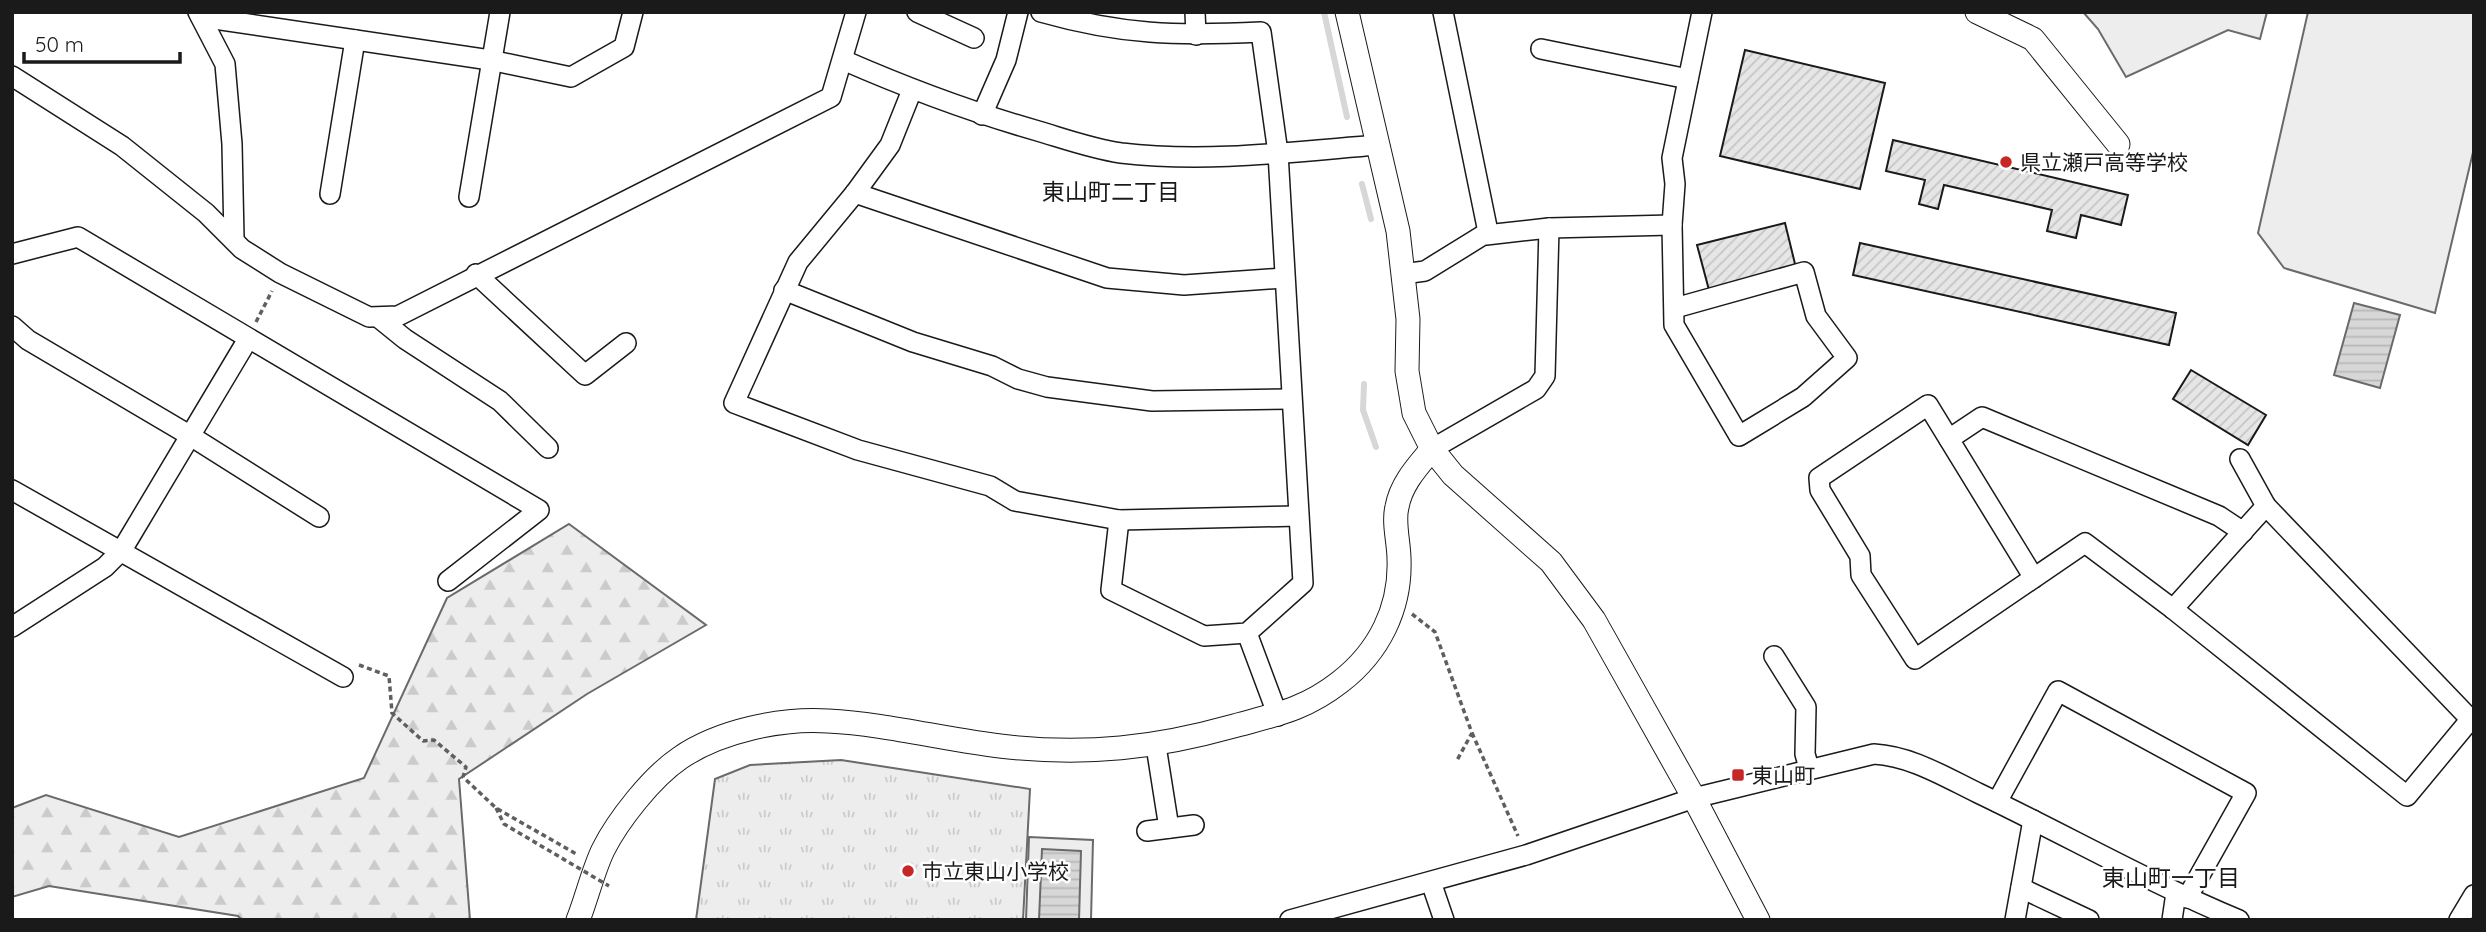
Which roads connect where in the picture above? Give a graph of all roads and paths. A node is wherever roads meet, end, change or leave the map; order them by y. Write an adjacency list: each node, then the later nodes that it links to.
1 (500, 12): 18 (street)
2 (633, 12): 18 (street)
3 (856, 12): 17 (street)
4 (917, 12): 14 (street)
5 (1018, 12): 22 (street)
6 (1041, 12): 13 (street)
7 (1195, 12): 13 (street)
8 (1347, 12): 24 (street)
9 (1443, 12): 31 (street)
10 (1702, 12): 20 (street)
11 (1978, 12): 23 (street)
12 (199, 15): 15 (street); 32 (street)
13 (1196, 35): 25 (street)
14 (974, 38)
15 (355, 40): 18 (street); 27 (street)
16 (1541, 49): 20 (street)
17 (843, 60): 21 (street); 35 (street)
18 (490, 61): 28 (street)
19 (12, 76): 32 (street)
20 (1688, 79): 29 (street)
21 (912, 90): 22 (street); 26 (street)
22 (982, 115): 25 (street)
23 (2118, 144)
24 (1377, 145): 25 (street); 36 (street)
25 (1278, 153): 37 (street)
26 (855, 193): 37 (street); 38 (street)
27 (330, 194)
28 (469, 197)
29 (1672, 225): 30 (street); 39 (street)
30 (1549, 228): 31 (street); 48 (street)
31 (1488, 232): 36 (street)
32 (234, 238): 34 (street)
33 (12, 254): 42 (street)
34 (280, 273): 40 (street); 42 (path)
35 (476, 274): 40 (street); 43 (street)
36 (1403, 274): 48 (street)
37 (1283, 278): 44 (street)
38 (784, 290): 44 (street); 54 (street)
39 (1675, 308): 39 (street)
40 (379, 318): 47 (street)
41 (12, 326): 45 (street)
42 (248, 339): 45 (street); 58 (street)
43 (626, 343)
44 (1291, 399): 52 (street)
45 (189, 435): 53 (street); 56 (street)
46 (1949, 439): 55 (street); 57 (street); 57 (street)
47 (548, 447)
48 (1432, 449): 59 (street); 71 (street)
49 (2241, 459): 51 (street)
50 (12, 490): 56 (street)
51 (2266, 506): 55 (street); 66 (street)
52 (1298, 516): 54 (street); 62 (street)
53 (319, 517)
54 (1119, 520): 62 (street)
55 (2243, 532): 60 (street)
56 (122, 550): 61 (street); 64 (street)
57 (2034, 578): 60 (street)
58 (448, 581)
59 (1396, 602): 65 (street); 67 (path)
60 (2173, 608): 66 (street)
61 (12, 627)
62 (1247, 633): 65 (street)
63 (1774, 656): 70 (street)
64 (343, 677): 73 (path)
65 (1278, 716): 68 (street)
66 (2472, 722)
67 (1472, 733): 69 (path); 78 (path)
68 (1156, 746): 76 (street); 86 (street)
69 (1456, 762)
70 (1809, 768): 71 (street); 72 (street)
71 (1694, 798): 78 (street); 89 (street)
72 (1997, 802): 74 (street); 84 (street)
73 (496, 808): 79 (path); 81 (path, bridge)
74 (2033, 820): 82 (street); 84 (street)
75 (1195, 825): 76 (street)
76 (1169, 828): 77 (street)
77 (1147, 831)
78 (1526, 855): 80 (street)
79 (586, 860)
80 (1431, 882): 85 (street); 88 (street)
81 (609, 886)
82 (2021, 888): 90 (street); 91 (street)
83 (2474, 895): 94 (street)
84 (2181, 896): 92 (street); 93 (street)
85 (1350, 912): 87 (street)
86 (578, 920)
87 (1290, 920)
88 (1444, 920)
89 (1758, 920)
90 (2015, 920)
91 (2090, 920)
92 (2172, 920)
93 (2239, 920)
94 (2459, 920)

